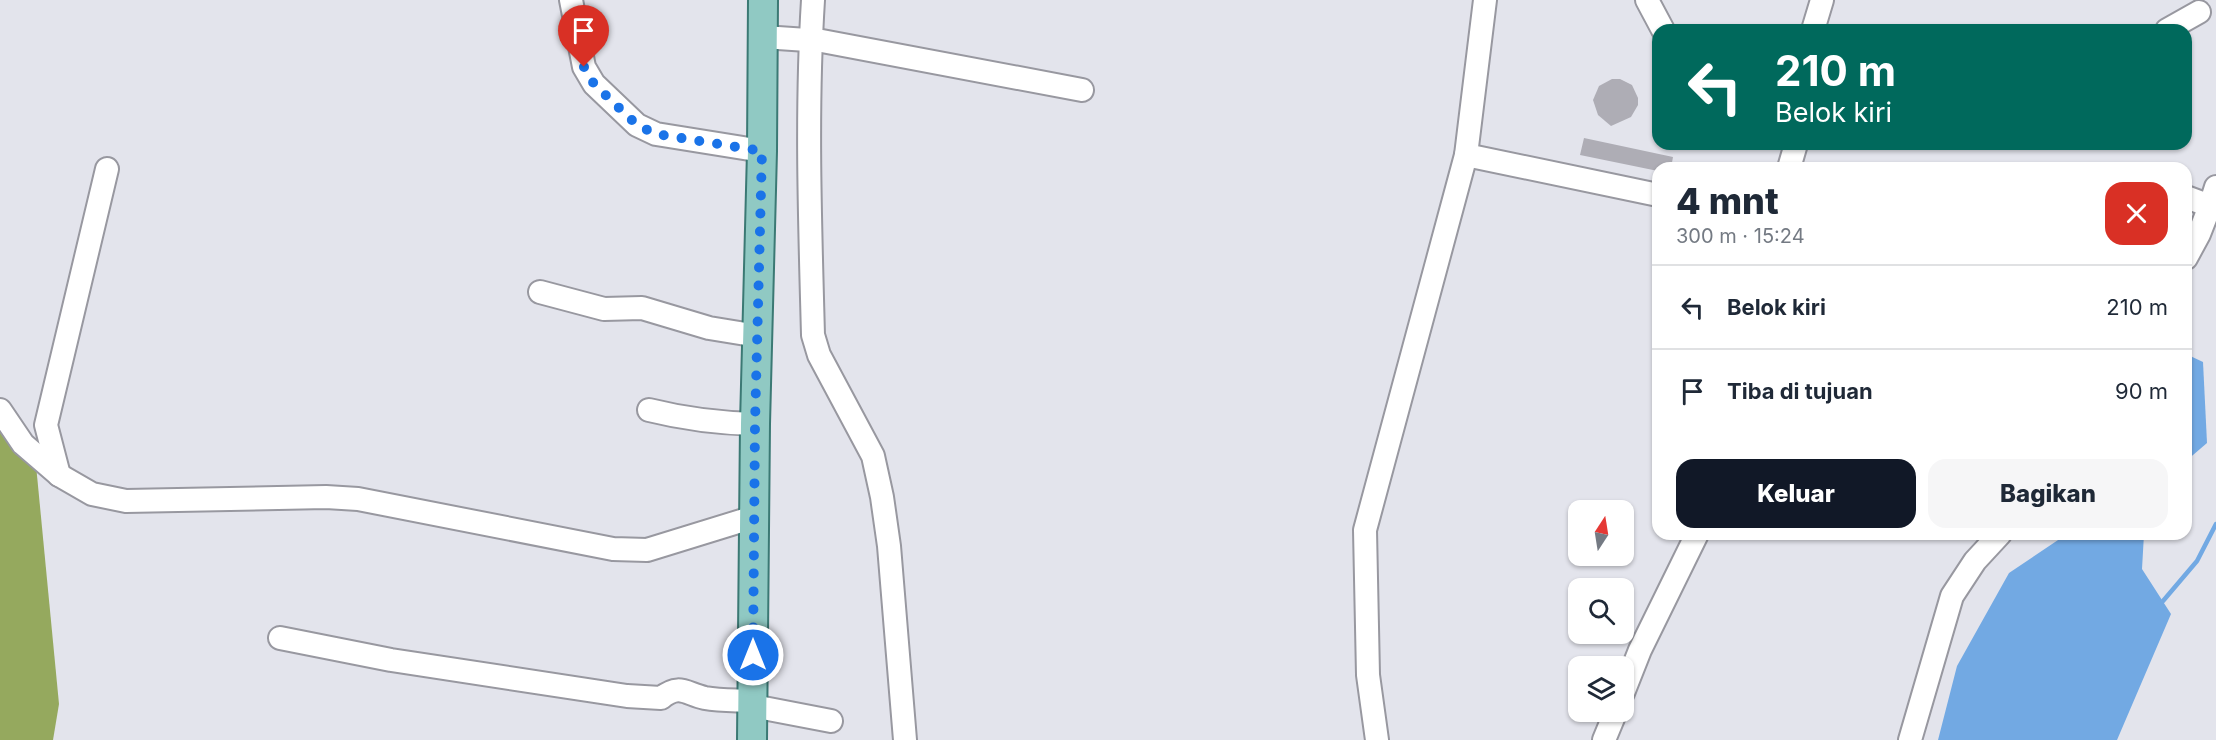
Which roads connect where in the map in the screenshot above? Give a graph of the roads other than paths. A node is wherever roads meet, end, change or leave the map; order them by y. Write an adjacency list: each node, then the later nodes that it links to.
1 (571, 0): 16 (street)
2 (763, 0): 13 (main road)
3 (813, 0): 14 (street)
4 (1485, 0): 17 (street)
5 (1647, 0): 9 (street)
6 (1821, 0): 10 (street)
7 (1838, 0): 11 (street)
8 (2202, 11): 12 (street)
9 (1660, 24)
10 (1815, 24)
11 (1831, 24)
12 (2178, 24)
13 (763, 37): 14 (street); 16 (main road)
14 (810, 39): 15 (street); 38 (street)
15 (1082, 90)
16 (762, 151): 24 (main road)
17 (1466, 154): 19 (street); 39 (street)
18 (107, 169): 28 (street)
19 (1652, 194)
20 (2192, 198): 21 (street)
21 (2214, 201): 22 (street)
22 (2192, 247)
23 (540, 292): 24 (street)
24 (758, 336): 27 (main road)
25 (649, 410): 27 (street)
26 (0, 411): 28 (street)
27 (755, 424): 29 (main road)
28 (59, 475): 29 (street)
29 (754, 517): 34 (main road)
30 (1694, 540): 33 (street)
31 (1994, 540): 41 (street)
32 (280, 638): 34 (street)
33 (1634, 665)
34 (753, 703): 35 (street); 37 (main road)
35 (831, 720)
36 (1611, 722): 40 (street)
37 (752, 740)
38 (905, 740)
39 (1377, 740)
40 (1604, 740)
41 (1910, 740)

